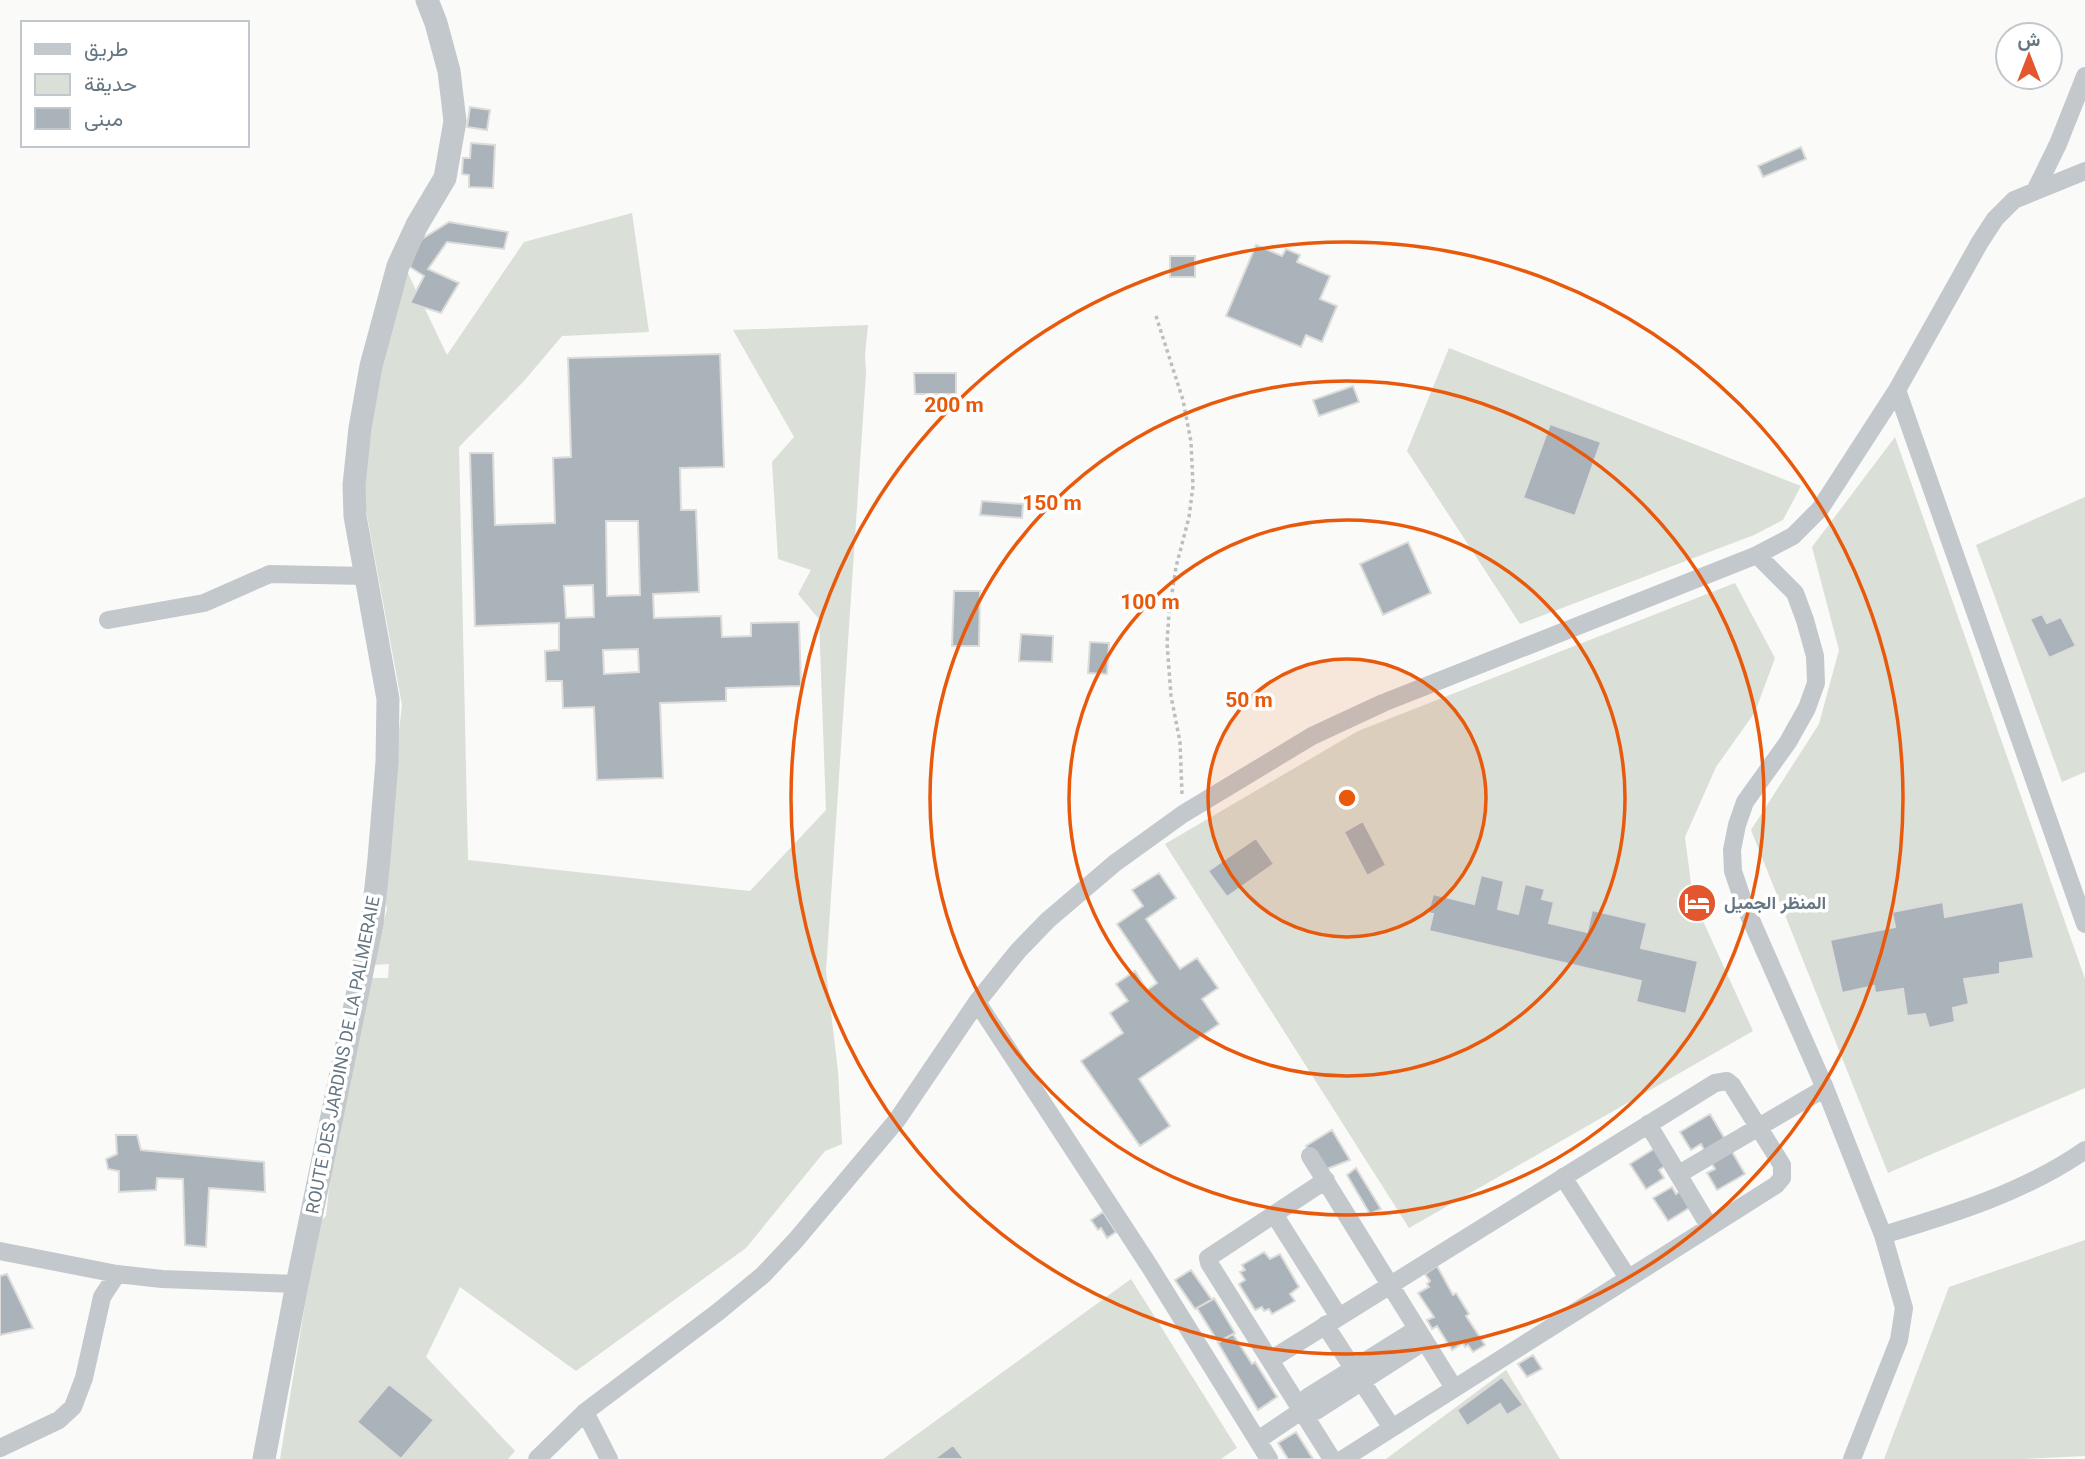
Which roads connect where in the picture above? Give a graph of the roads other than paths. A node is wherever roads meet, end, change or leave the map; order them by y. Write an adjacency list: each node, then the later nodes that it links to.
1 (427, 0): 7 (street, ROUTE DES JARDINS DE LA PALMERAIE)
2 (2085, 76): 4 (street)
3 (2085, 171): 4 (street)
4 (2035, 191): 5 (street)
5 (1897, 390): 6 (street); 9 (street)
6 (1757, 555): 10 (street); 11 (street)
7 (366, 576): 8 (street); 25 (street, ROUTE DES JARDINS DE LA PALMERAIE)
8 (108, 620)
9 (2085, 924)
10 (977, 1002): 33 (street); 35 (street)
11 (1825, 1088): 13 (street); 21 (street)
12 (1648, 1124): 13 (street); 16 (street); 17 (street)
13 (1758, 1126): 16 (street); 20 (street)
14 (2085, 1150): 21 (street)
15 (1310, 1156): 18 (street)
16 (1679, 1174): 20 (street)
17 (1563, 1177): 24 (street); 26 (street)
18 (1326, 1180): 19 (street); 26 (street)
19 (1274, 1214): 27 (street); 29 (street)
20 (1709, 1226): 24 (street)
21 (1883, 1235): 43 (street)
22 (0, 1251): 23 (street)
23 (117, 1274): 25 (street); 36 (street)
24 (1628, 1278): 31 (street)
25 (297, 1284): 37 (street, ROUTE DES JARDINS DE LA PALMERAIE)
26 (1391, 1285): 27 (street); 28 (street)
27 (1332, 1321): 29 (street); 30 (street)
28 (1421, 1335): 30 (street); 31 (street)
29 (1270, 1360): 32 (street)
30 (1358, 1375): 32 (street); 34 (street)
31 (1454, 1388): 34 (street)
32 (1301, 1411): 35 (street); 41 (street)
33 (585, 1412): 38 (street); 39 (street)
34 (1392, 1428): 42 (street)
35 (1258, 1440): 40 (street)
36 (0, 1448)
37 (264, 1459)
38 (537, 1459)
39 (609, 1459)
40 (1269, 1459)
41 (1332, 1459)
42 (1343, 1459)
43 (1852, 1459)

